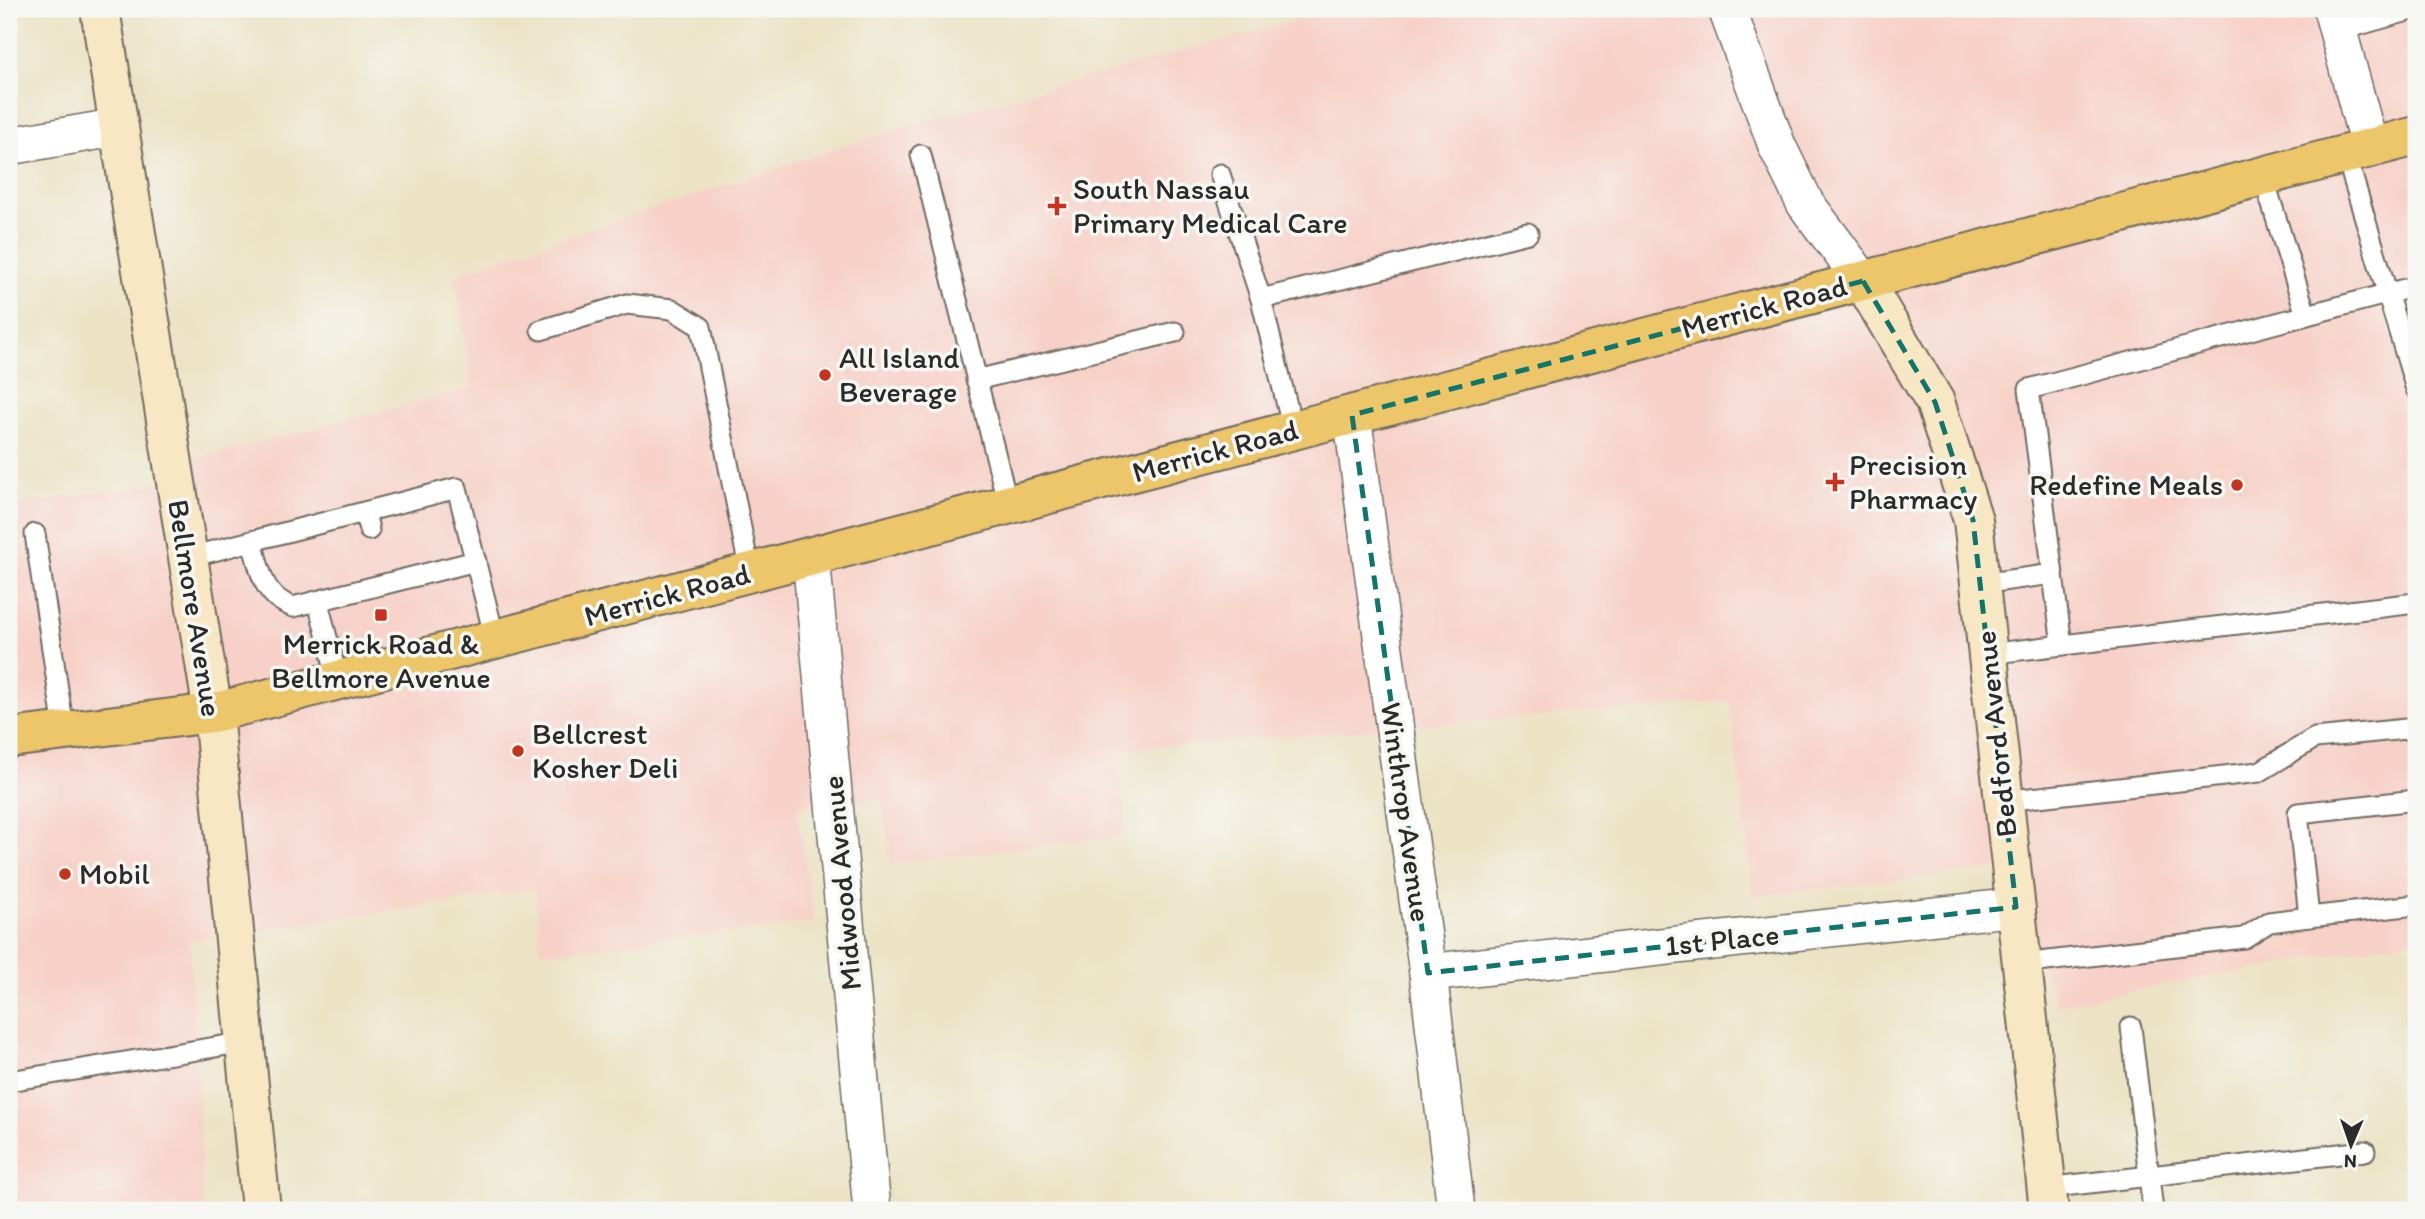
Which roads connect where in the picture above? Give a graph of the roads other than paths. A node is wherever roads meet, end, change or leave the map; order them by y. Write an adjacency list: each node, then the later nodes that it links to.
1 (100, 9): 5 (street, Bellmore Avenue)
2 (1727, 9): 13 (street)
3 (2415, 9): 4 (lane)
4 (2335, 20): 8 (street)
5 (118, 127): 7 (street); 28 (street, Bellmore Avenue)
6 (2416, 136): 8 (main road, Merrick Road)
7 (9, 146)
8 (2358, 152): 11 (main road, Merrick Road); 15 (lane)
9 (921, 155): 20 (lane)
10 (1220, 174): 16 (lane)
11 (2263, 176): 13 (main road, Merrick Road); 17 (lane)
12 (1528, 233): 16 (lane)
13 (1863, 281): 22 (main road, Merrick Road); 32 (street, Bedford Avenue)
14 (2416, 286): 15 (lane)
15 (2388, 293): 17 (lane); 21 (lane)
16 (1261, 299): 23 (lane)
17 (2306, 315): 31 (lane)
18 (541, 330): 30 (lane)
19 (1175, 332): 20 (lane)
20 (976, 380): 24 (lane)
21 (2416, 389)
22 (1352, 415): 23 (main road, Merrick Road); 49 (street, Winthrop Avenue)
23 (1293, 430): 24 (main road, Merrick Road)
24 (1008, 505): 27 (main road, Merrick Road)
25 (35, 534): 41 (lane)
26 (252, 541): 28 (lane); 29 (lane); 33 (lane)
27 (811, 557): 30 (main road, Merrick Road); 57 (street, Midwood Avenue)
28 (186, 558): 39 (street, Bellmore Avenue)
29 (476, 561): 33 (lane); 35 (lane)
30 (750, 573): 35 (main road, Merrick Road)
31 (2053, 574): 32 (lane); 36 (lane)
32 (1980, 584): 37 (street, Bedford Avenue)
33 (327, 595): 38 (lane)
34 (2416, 603): 36 (lane)
35 (495, 639): 38 (main road, Merrick Road)
36 (2062, 645): 37 (lane)
37 (1987, 654): 44 (street, Bedford Avenue)
38 (338, 681): 39 (main road, Merrick Road)
39 (213, 713): 41 (main road, Merrick Road); 51 (street, Bellmore Avenue)
40 (2416, 728): 44 (lane)
41 (64, 730): 42 (main road, Merrick Road)
42 (9, 738)
43 (2416, 800): 47 (lane)
44 (2004, 801): 46 (street, Bedford Avenue)
45 (2416, 905): 47 (lane)
46 (2015, 907): 48 (street, Bedford Avenue); 49 (street, 1st Place)
47 (2308, 917): 48 (lane)
48 (2022, 964): 55 (street, Bedford Avenue)
49 (1428, 973): 58 (street, Winthrop Avenue)
50 (2132, 1027): 54 (lane)
51 (246, 1042): 52 (lane); 56 (street, Bellmore Avenue)
52 (9, 1081)
53 (2365, 1151): 54 (lane)
54 (2150, 1176): 55 (lane); 59 (lane)
55 (2048, 1199)
56 (261, 1210)
57 (872, 1210)
58 (1456, 1210)
59 (2154, 1210)

